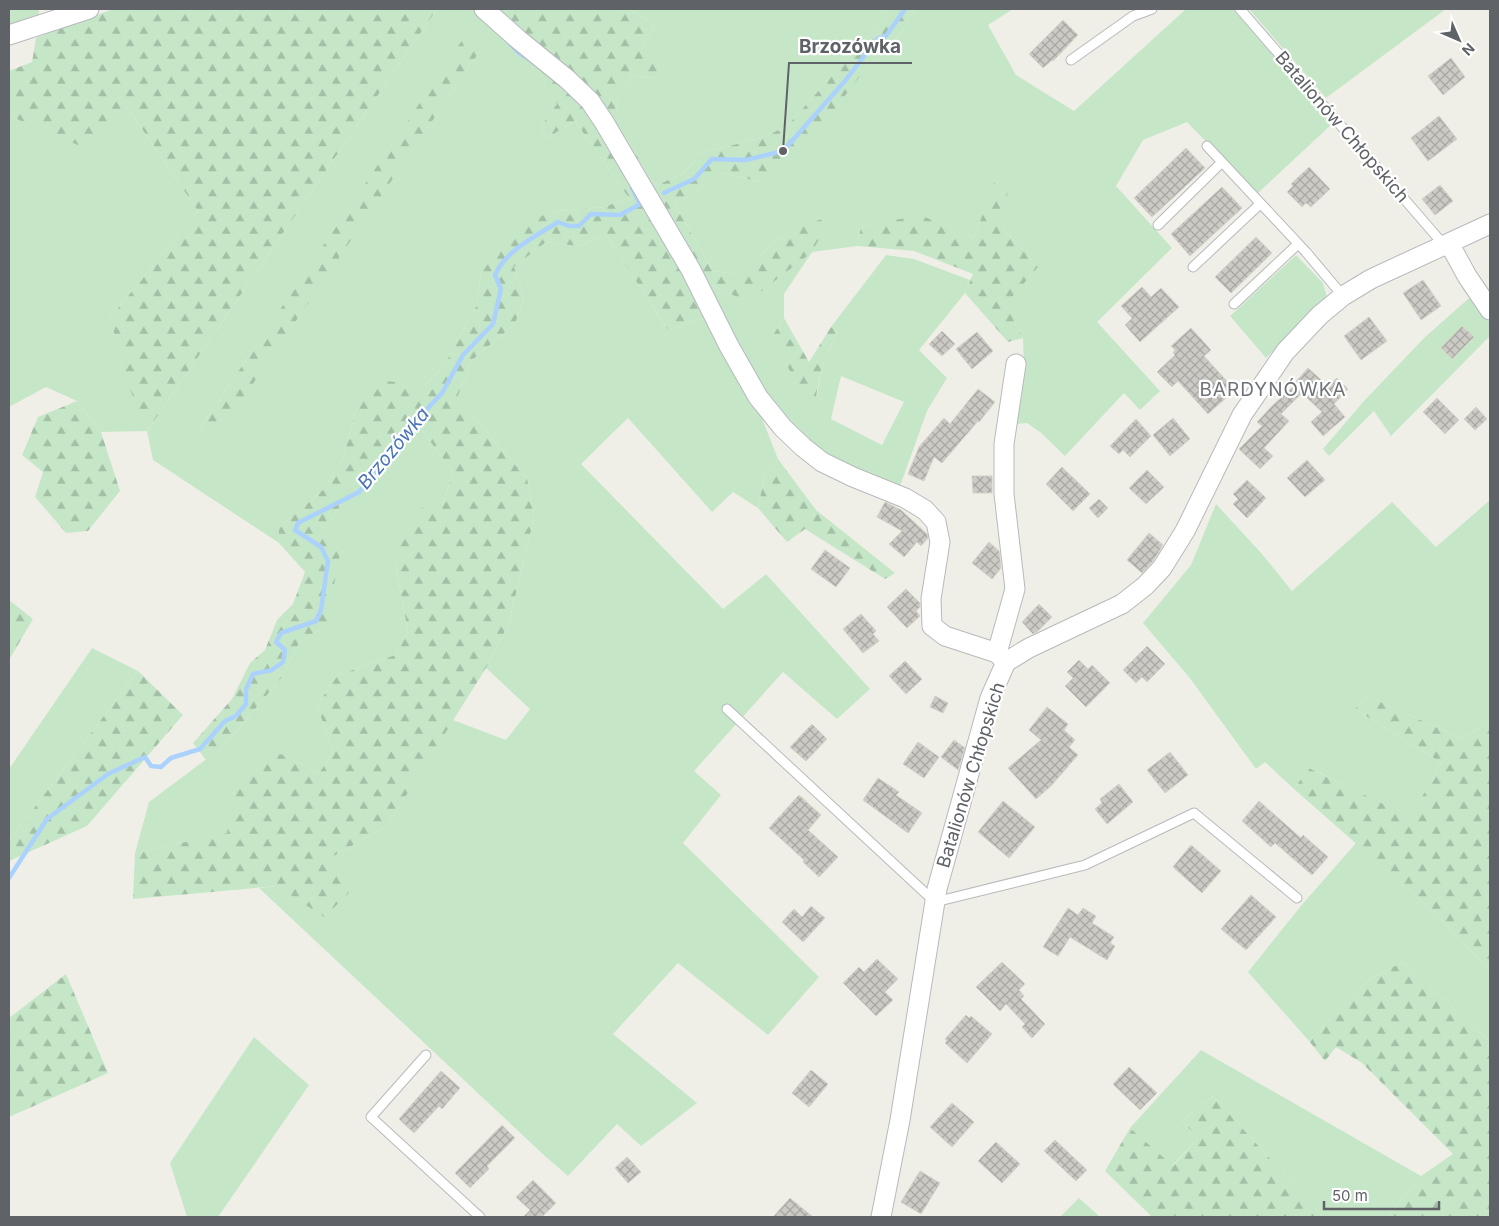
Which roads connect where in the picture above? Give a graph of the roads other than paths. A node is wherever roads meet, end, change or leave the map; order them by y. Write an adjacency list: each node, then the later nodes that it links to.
1 (90, 9): 5 (street)
2 (484, 9): 19 (street)
3 (1152, 9): 6 (lane)
4 (1240, 9): 13 (lane, Batalionów Chłopskich)
5 (9, 35)
6 (1071, 60)
7 (1206, 146): 8 (lane)
8 (1222, 162): 9 (lane); 11 (lane)
9 (1260, 204): 12 (lane); 14 (lane)
10 (1490, 224): 13 (street)
11 (1158, 225)
12 (1298, 244): 15 (lane); 16 (lane)
13 (1447, 244): 15 (street, Batalionów Chłopskich); 17 (street, Batalionów Chłopskich)
14 (1193, 266)
15 (1343, 296): 19 (street, Batalionów Chłopskich)
16 (1234, 304)
17 (1490, 310)
18 (1016, 364): 19 (street)
19 (1002, 657): 22 (street, Batalionów Chłopskich)
20 (727, 709): 22 (lane)
21 (1297, 898): 22 (lane)
22 (935, 902): 25 (street, Batalionów Chłopskich)
23 (426, 1055): 24 (lane)
24 (480, 1217)
25 (881, 1217)

